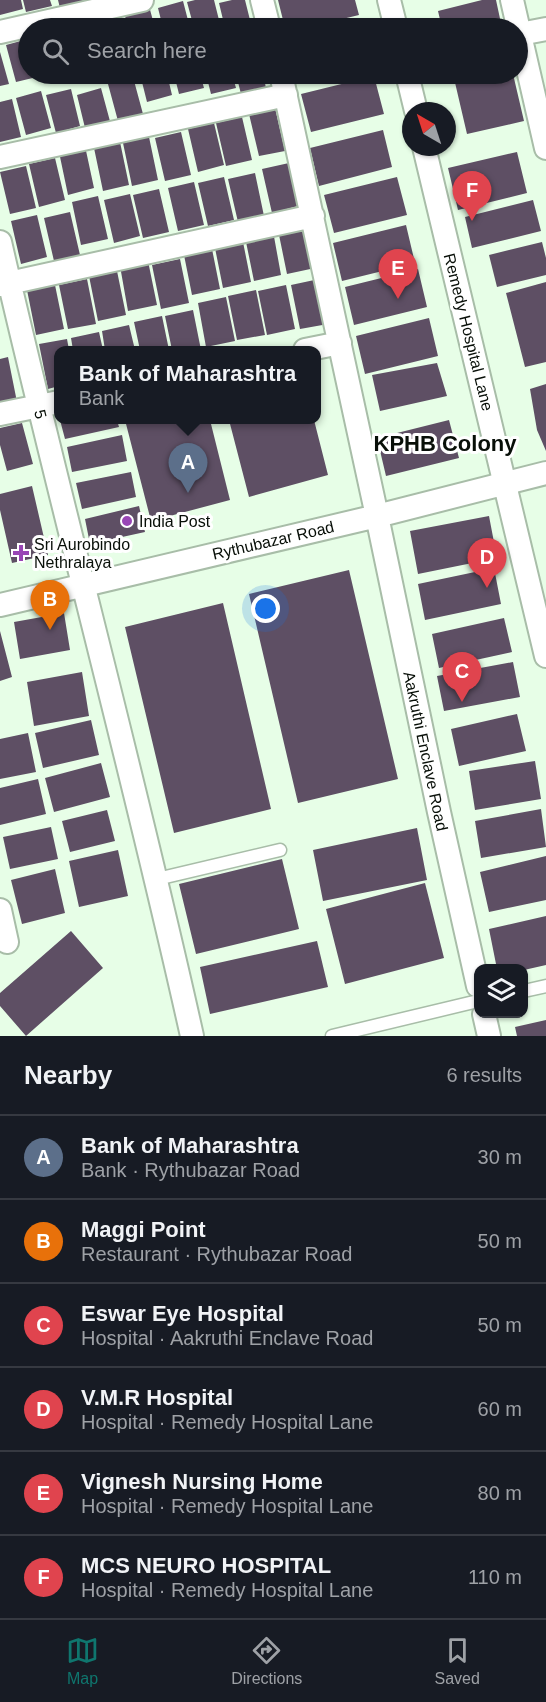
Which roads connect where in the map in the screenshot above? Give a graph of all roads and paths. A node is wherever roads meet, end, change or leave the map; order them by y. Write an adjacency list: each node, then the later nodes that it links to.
1 (142, 0): 5 (street)
2 (262, 0): 6 (street)
3 (389, 0): 7 (street)
4 (512, 0): 8 (street)
5 (62, 18)
6 (266, 18)
7 (394, 18)
8 (516, 18)
9 (18, 28): 11 (street)
10 (546, 28): 12 (street)
11 (0, 32)
12 (528, 32)
13 (528, 69): 18 (street)
14 (283, 84): 16 (street, Aakruthi Enclave Road)
15 (409, 84): 17 (street)
16 (286, 95): 20 (street); 21 (street, Aakruthi Enclave Road)
17 (414, 102)
18 (546, 148)
19 (426, 156): 29 (street, Remedy Hospital Lane)
20 (0, 158)
21 (313, 216): 23 (street); 24 (street, Aakruthi Enclave Road)
22 (0, 242): 23 (street, 5)
23 (5, 284): 26 (street, 5)
24 (340, 343): 25 (street); 30 (street, Aakruthi Enclave Road)
25 (321, 347)
26 (49, 404): 27 (street); 31 (street, 5)
27 (0, 414)
28 (546, 473): 29 (street, Rythubazar Road)
29 (505, 483): 30 (street, Rythubazar Road); 33 (street, Remedy Hospital Lane)
30 (377, 516): 31 (street, Rythubazar Road); 38 (street, Aakruthi Enclave Road)
31 (83, 585): 32 (street, Rythubazar Road); 35 (street, 5)
32 (0, 605)
33 (546, 656)
34 (280, 850): 35 (lane)
35 (157, 879): 43 (street, 5)
36 (0, 910): 37 (street)
37 (7, 942)
38 (474, 968)
39 (546, 986): 40 (lane)
40 (528, 991)
41 (474, 1002): 44 (lane)
42 (485, 1018): 45 (street)
43 (192, 1036)
44 (332, 1036)
45 (489, 1036)

